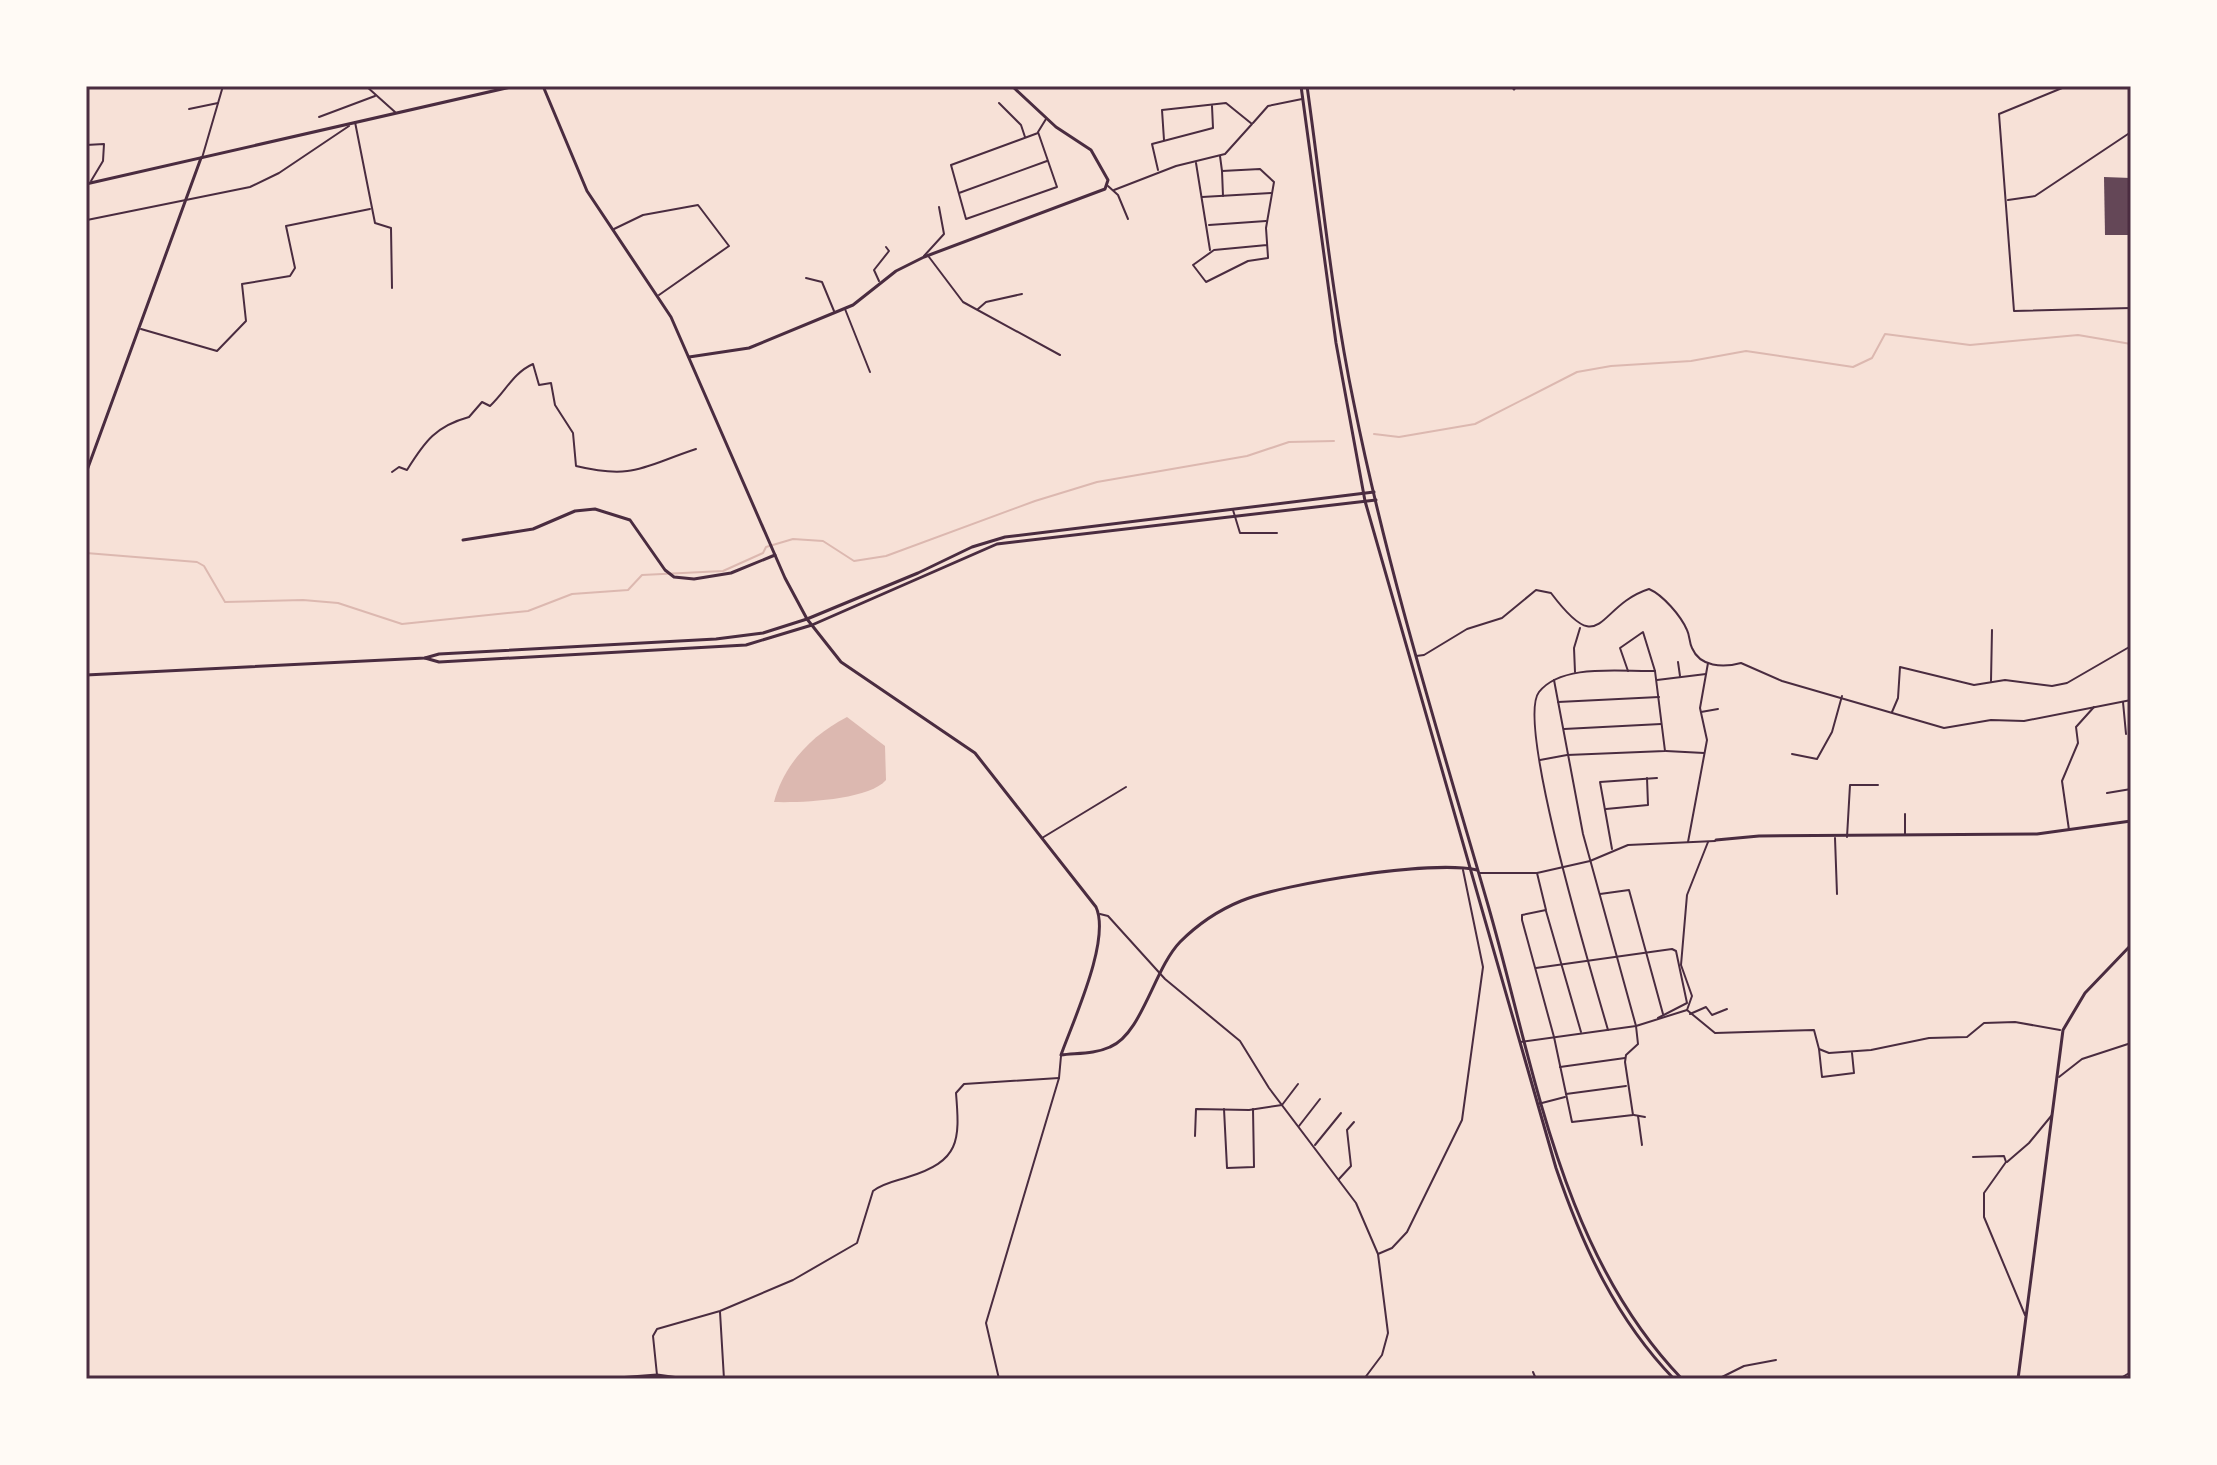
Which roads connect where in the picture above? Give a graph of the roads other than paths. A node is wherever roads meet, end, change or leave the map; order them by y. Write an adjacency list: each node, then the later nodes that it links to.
1 (223, 86): 12 (street)
2 (366, 86): 9 (street)
3 (515, 86): 16 (main road)
4 (543, 86): 47 (main road)
5 (1012, 86): 18 (main road)
6 (1301, 86): 11 (main road)
7 (1307, 86): 10 (main road)
8 (2067, 86): 40 (street)
9 (375, 96): 16 (street); 17 (street)
10 (1309, 98): 11 (street); 69 (main road)
11 (1302, 99): 20 (street); 70 (main road)
12 (219, 103): 15 (street); 27 (street)
13 (999, 103): 23 (street)
14 (1211, 104): 20 (street); 24 (street); 24 (street)
15 (189, 109)
16 (396, 113): 19 (main road)
17 (319, 117)
18 (1047, 118): 22 (street); 33 (main road)
19 (355, 122): 27 (main road); 39 (street); 42 (street)
20 (1252, 124): 26 (street)
21 (2131, 132): 40 (street)
22 (1038, 133): 23 (street); 28 (street)
23 (1025, 138): 36 (street)
24 (1164, 140): 31 (street)
25 (86, 145): 32 (street)
26 (1220, 156): 29 (street); 30 (street)
27 (201, 158): 32 (main road); 39 (main road)
28 (1048, 161): 36 (street); 36 (street)
29 (1196, 162): 31 (street); 37 (street)
30 (1222, 171): 35 (street); 38 (street)
31 (1159, 172): 34 (street)
32 (87, 184): 44 (street)
33 (1107, 186): 34 (street); 52 (main road)
34 (1114, 190): 43 (street)
35 (1272, 193): 38 (street); 45 (street)
36 (957, 194)
37 (1202, 197): 38 (street); 46 (street)
38 (1223, 197)
39 (187, 198): 44 (street); 62 (main road)
40 (2007, 201): 59 (street)
41 (939, 207): 52 (street)
42 (372, 208): 55 (street); 62 (street)
43 (1128, 219)
44 (87, 220): 48 (street)
45 (1267, 221): 46 (street); 49 (street)
46 (1207, 226): 51 (street)
47 (614, 229): 57 (main road); 57 (street)
48 (86, 233)
49 (1267, 245): 51 (street); 51 (street)
50 (886, 247): 54 (street)
51 (1210, 252)
52 (926, 256): 54 (main road); 60 (street)
53 (806, 278): 61 (street)
54 (879, 282): 58 (main road)
55 (392, 288)
56 (1022, 294): 60 (street)
57 (659, 295): 64 (main road)
58 (845, 308): 61 (main road); 65 (street)
59 (2131, 308)
60 (978, 310): 63 (street)
61 (835, 312): 64 (main road)
62 (140, 329): 68 (main road)
63 (1060, 355)
64 (689, 357): 77 (main road)
65 (870, 372)
66 (696, 449): 67 (street)
67 (392, 472)
68 (86, 473)
69 (1374, 492): 70 (main road); 71 (main road)
70 (1364, 494): 72 (main road); 73 (main road)
71 (1376, 500): 72 (main road); 83 (main road)
72 (1365, 501): 74 (main road); 134 (main road)
73 (1233, 510): 74 (street); 78 (main road)
74 (1234, 516): 75 (street); 79 (main road)
75 (1277, 533)
76 (463, 540): 77 (main road)
77 (775, 555): 78 (main road)
78 (807, 619): 79 (main road); 84 (main road)
79 (812, 625): 84 (main road); 126 (main road)
80 (1581, 627): 83 (street); 86 (street); 89 (street)
81 (1992, 630): 95 (street)
82 (2131, 646): 95 (street)
83 (1416, 656): 134 (main road)
84 (425, 658): 91 (main road)
85 (1678, 662): 92 (street)
86 (1708, 662): 90 (street); 96 (street)
87 (1655, 671): 88 (street); 88 (street); 94 (street)
88 (1629, 672): 89 (street)
89 (1575, 674): 93 (street)
90 (1707, 674): 92 (street); 103 (street)
91 (86, 675)
92 (1680, 677): 94 (street)
93 (1554, 680): 100 (street); 112 (street)
94 (1657, 680): 97 (street)
95 (1991, 682): 104 (street)
96 (1842, 696): 104 (street); 110 (street)
97 (1660, 697): 100 (street); 105 (street)
98 (2131, 700): 99 (street)
99 (2123, 701): 101 (street); 107 (street)
100 (1558, 702): 106 (street)
101 (2096, 705): 104 (street); 122 (street)
102 (1718, 709): 103 (street)
103 (1701, 712): 109 (street)
104 (1892, 713)
105 (1662, 724): 106 (street); 108 (street)
106 (1563, 729): 111 (street)
107 (2126, 734)
108 (1665, 751): 109 (street); 111 (street)
109 (1705, 753): 128 (street)
110 (1792, 754)
111 (1567, 755): 112 (street); 131 (street)
112 (1540, 760): 132 (street)
113 (1647, 778): 114 (street); 119 (street); 119 (street)
114 (1657, 778)
115 (1878, 785): 124 (street)
116 (1126, 787): 126 (street)
117 (2131, 789): 118 (street)
118 (2107, 793)
119 (1605, 809): 130 (street)
120 (1905, 814): 123 (street)
121 (2131, 821): 122 (main road)
122 (2069, 831): 123 (main road)
123 (1905, 835): 124 (main road)
124 (1847, 837): 125 (main road)
125 (1835, 838): 127 (main road); 137 (street)
126 (1041, 839): 139 (main road)
127 (1716, 840): 129 (street)
128 (1688, 842): 129 (street); 130 (street)
129 (1708, 842): 148 (street)
130 (1612, 850): 131 (street)
131 (1590, 861): 132 (street); 136 (street)
132 (1562, 867): 135 (street); 143 (street)
133 (1462, 869): 134 (main road); 146 (main road); 187 (street)
134 (1476, 871): 135 (street); 157 (main road)
135 (1537, 873): 138 (street)
136 (1599, 894): 141 (street); 142 (street)
137 (1837, 894)
138 (1546, 910): 144 (street); 145 (street)
139 (1099, 914): 146 (street); 161 (main road)
140 (2131, 945): 154 (main road)
141 (1644, 951): 142 (street); 149 (street); 149 (street)
142 (1616, 956): 143 (street); 152 (street)
143 (1588, 960): 144 (street); 153 (street)
144 (1561, 964): 145 (street); 155 (street)
145 (1535, 968): 156 (street)
146 (1160, 970): 161 (main road); 171 (street)
147 (1727, 1009): 150 (street)
148 (1687, 1010): 150 (street); 151 (street)
149 (1663, 1014): 151 (street)
150 (1690, 1014): 159 (street)
151 (1657, 1020): 152 (street)
152 (1636, 1026): 153 (street); 162 (street)
153 (1608, 1030): 155 (street)
154 (2063, 1030): 160 (street); 165 (main road)
155 (1581, 1033): 156 (street)
156 (1554, 1037): 157 (street); 163 (street)
157 (1522, 1042): 170 (main road)
158 (2131, 1043): 165 (street)
159 (1819, 1049): 160 (street); 160 (street)
160 (1852, 1051)
161 (1061, 1055): 164 (street)
162 (1626, 1058): 163 (street); 167 (street)
163 (1560, 1067): 168 (street)
164 (1059, 1078): 188 (street); 197 (street)
165 (2057, 1078): 175 (main road)
166 (1298, 1084): 171 (street)
167 (1627, 1086): 168 (street); 176 (street)
168 (1566, 1096): 170 (street); 176 (street)
169 (1320, 1099): 180 (street)
170 (1540, 1103): 200 (main road); 201 (main road)
171 (1282, 1105): 173 (street); 180 (street)
172 (1224, 1109): 173 (street); 173 (street); 181 (street)
173 (1253, 1109)
174 (1341, 1113): 183 (street)
175 (2053, 1113): 185 (street); 189 (main road)
176 (1633, 1115): 177 (street)
177 (1638, 1116): 178 (street); 182 (street)
178 (1645, 1117)
179 (1354, 1122): 186 (street)
180 (1299, 1126): 183 (street)
181 (1195, 1136)
182 (1642, 1145)
183 (1314, 1146): 186 (street)
184 (1973, 1157): 185 (street)
185 (2006, 1162): 189 (street)
186 (1338, 1180): 187 (street)
187 (1378, 1254): 198 (street)
188 (720, 1311): 193 (street); 196 (street)
189 (2026, 1316): 203 (main road)
190 (1776, 1360): 202 (street)
191 (1533, 1372): 199 (street)
192 (2131, 1372): 204 (street)
193 (657, 1375): 194 (main road); 195 (main road)
194 (605, 1379)
195 (686, 1379)
196 (724, 1379)
197 (999, 1379)
198 (1364, 1379)
199 (1536, 1379)
200 (1674, 1379)
201 (1682, 1379)
202 (1718, 1379)
203 (2018, 1379)
204 (2119, 1379)

